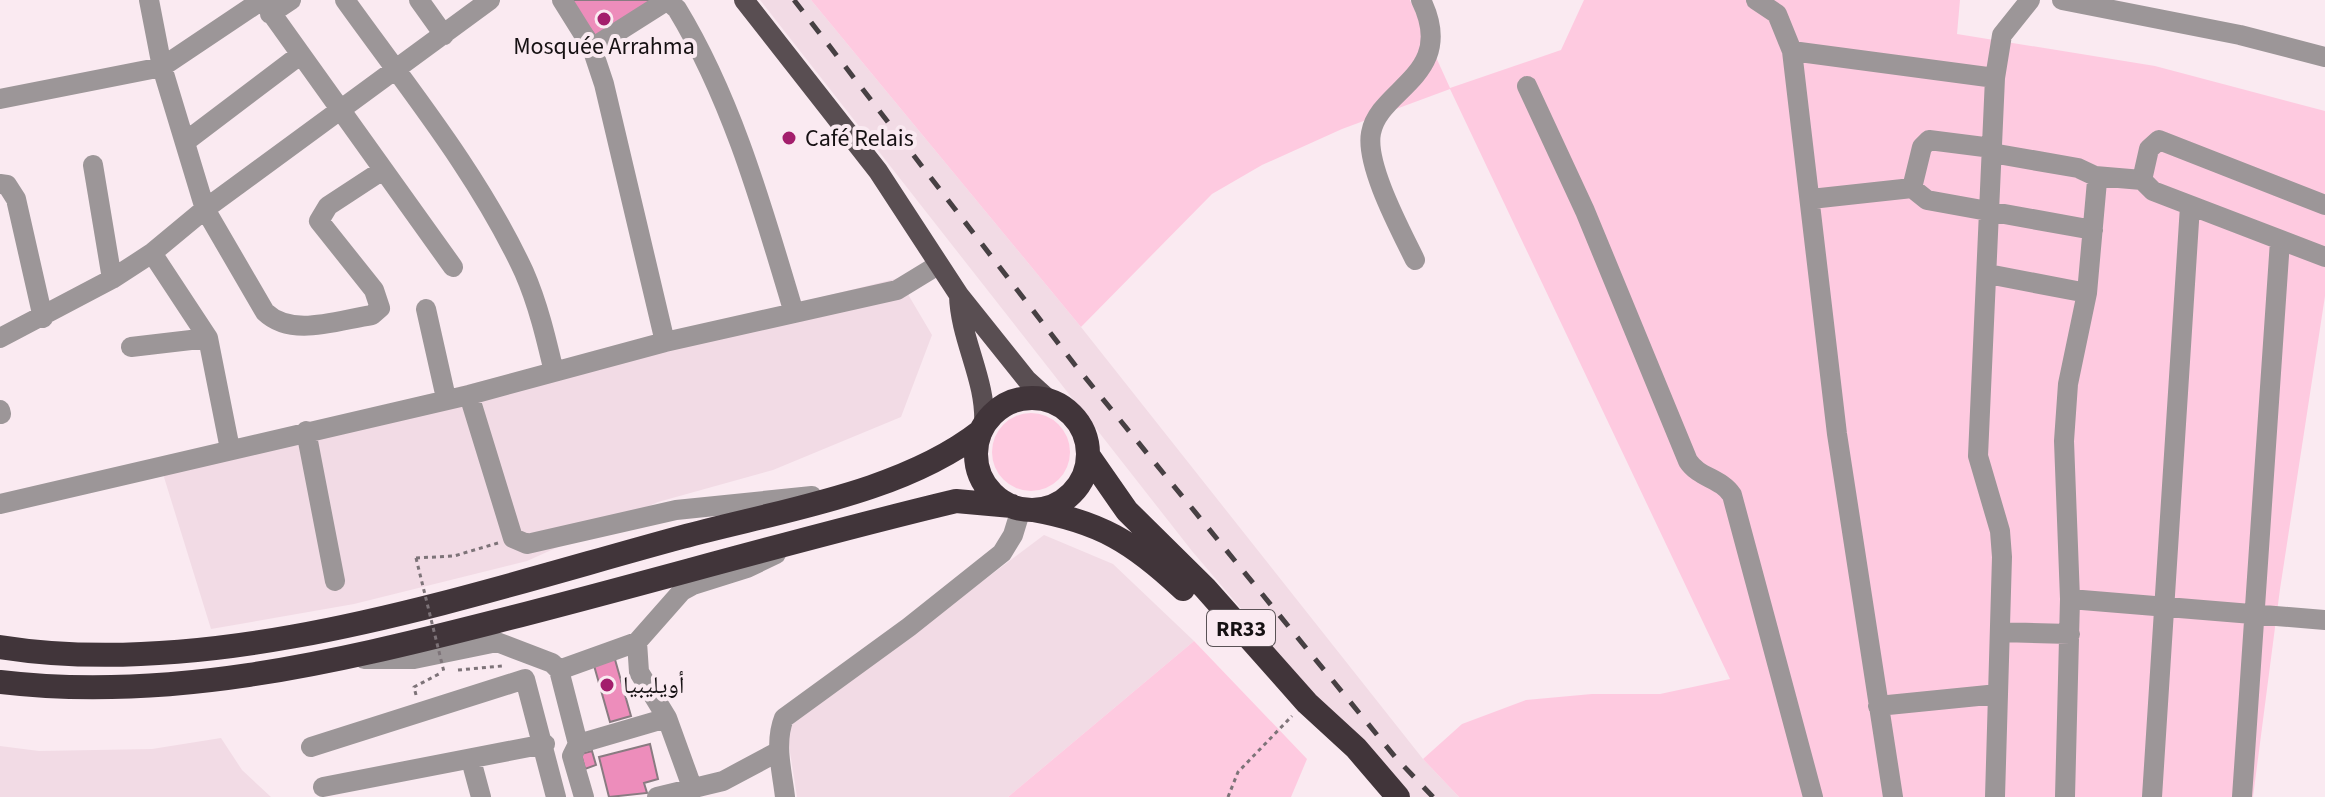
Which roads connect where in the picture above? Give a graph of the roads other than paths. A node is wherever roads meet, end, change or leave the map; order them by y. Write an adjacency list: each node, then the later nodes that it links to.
1 (149, 0): 18 (street)
2 (291, 0): 12 (street)
3 (345, 0): 19 (street)
4 (419, 0): 13 (street)
5 (562, 0): 14 (street)
6 (744, 0): 42 (main road, RR33)
7 (1421, 0): 41 (street)
8 (1756, 0): 15 (street)
9 (2030, 0): 20 (street)
10 (2062, 0): 17 (street)
11 (489, 1): 13 (street)
12 (270, 14): 16 (street); 18 (street)
13 (444, 35): 19 (street)
14 (592, 48): 49 (street); 53 (street)
15 (1792, 51): 20 (street); 32 (street)
16 (300, 55): 23 (street); 24 (street)
17 (2325, 57)
18 (162, 67): 22 (street); 24 (street)
19 (395, 69): 23 (street); 55 (street)
20 (1995, 78): 25 (street)
21 (1527, 86): 96 (street)
22 (0, 99)
23 (340, 111): 27 (street); 35 (street)
24 (185, 142): 35 (street)
25 (1992, 151): 28 (street); 31 (street); 36 (street)
26 (93, 165): 45 (street)
27 (383, 170): 35 (street); 43 (street)
28 (2095, 176): 29 (street); 37 (street)
29 (2142, 180): 33 (street); 34 (street)
30 (0, 184): 50 (street)
31 (1912, 188): 32 (street); 36 (street)
32 (1811, 199): 80 (street)
33 (2325, 205)
34 (2190, 206): 38 (street); 69 (street)
35 (205, 209): 39 (street)
36 (1989, 212): 37 (street); 44 (street)
37 (2093, 230): 46 (street)
38 (2280, 241): 40 (street); 70 (street)
39 (152, 253): 45 (street); 52 (street)
40 (2325, 257)
41 (1415, 260)
42 (938, 265): 47 (main road, RR33); 49 (street)
43 (453, 267)
44 (1988, 274): 46 (street); 72 (street)
45 (112, 279): 50 (street)
46 (2087, 293): 68 (street)
47 (959, 295): 58 (main road, RR33); 59 (main road, RR33)
48 (426, 309): 57 (street)
49 (794, 313): 53 (street)
50 (43, 318): 51 (street)
51 (0, 338)
52 (208, 338): 54 (street); 61 (street)
53 (665, 342): 55 (street)
54 (131, 347)
55 (554, 372): 56 (street)
56 (469, 395): 57 (street); 63 (street)
57 (446, 398): 60 (street)
58 (1049, 400): 59 (highway); 62 (highway, RR33)
59 (982, 428): 63 (highway); 65 (highway, RR33)
60 (306, 431): 61 (street); 67 (street)
61 (230, 449): 64 (street)
62 (1088, 455): 65 (highway); 95 (highway, RR33)
63 (852, 492): 75 (highway)
64 (0, 504)
65 (1022, 508): 66 (highway); 85 (street); 94 (highway, RR33)
66 (795, 543): 74 (street); 76 (highway)
67 (335, 581)
68 (2070, 599): 69 (street); 73 (street)
69 (2165, 607): 70 (street); 100 (street)
70 (2254, 616): 71 (street); 101 (street)
71 (2325, 620)
72 (2000, 632): 73 (street); 79 (street)
73 (2070, 634): 99 (street)
74 (637, 642): 77 (street); 81 (street)
75 (4, 646)
76 (352, 658): 77 (street); 78 (highway)
77 (559, 670): 83 (street)
78 (0, 682)
79 (1998, 694): 80 (street); 98 (street)
80 (1878, 706): 97 (street)
81 (667, 718): 83 (street); 88 (street)
82 (545, 744): 84 (street); 86 (street); 90 (street)
83 (578, 744): 91 (street)
84 (311, 747)
85 (779, 751): 88 (street); 93 (street)
86 (471, 760): 87 (street); 89 (street)
87 (323, 787)
88 (692, 787): 92 (street)
89 (481, 797)
90 (556, 797)
91 (584, 797)
92 (657, 797)
93 (785, 797)
94 (1380, 797)
95 (1398, 797)
96 (1813, 797)
97 (1893, 797)
98 (1995, 797)
99 (2065, 797)
100 (2152, 797)
101 (2242, 797)

